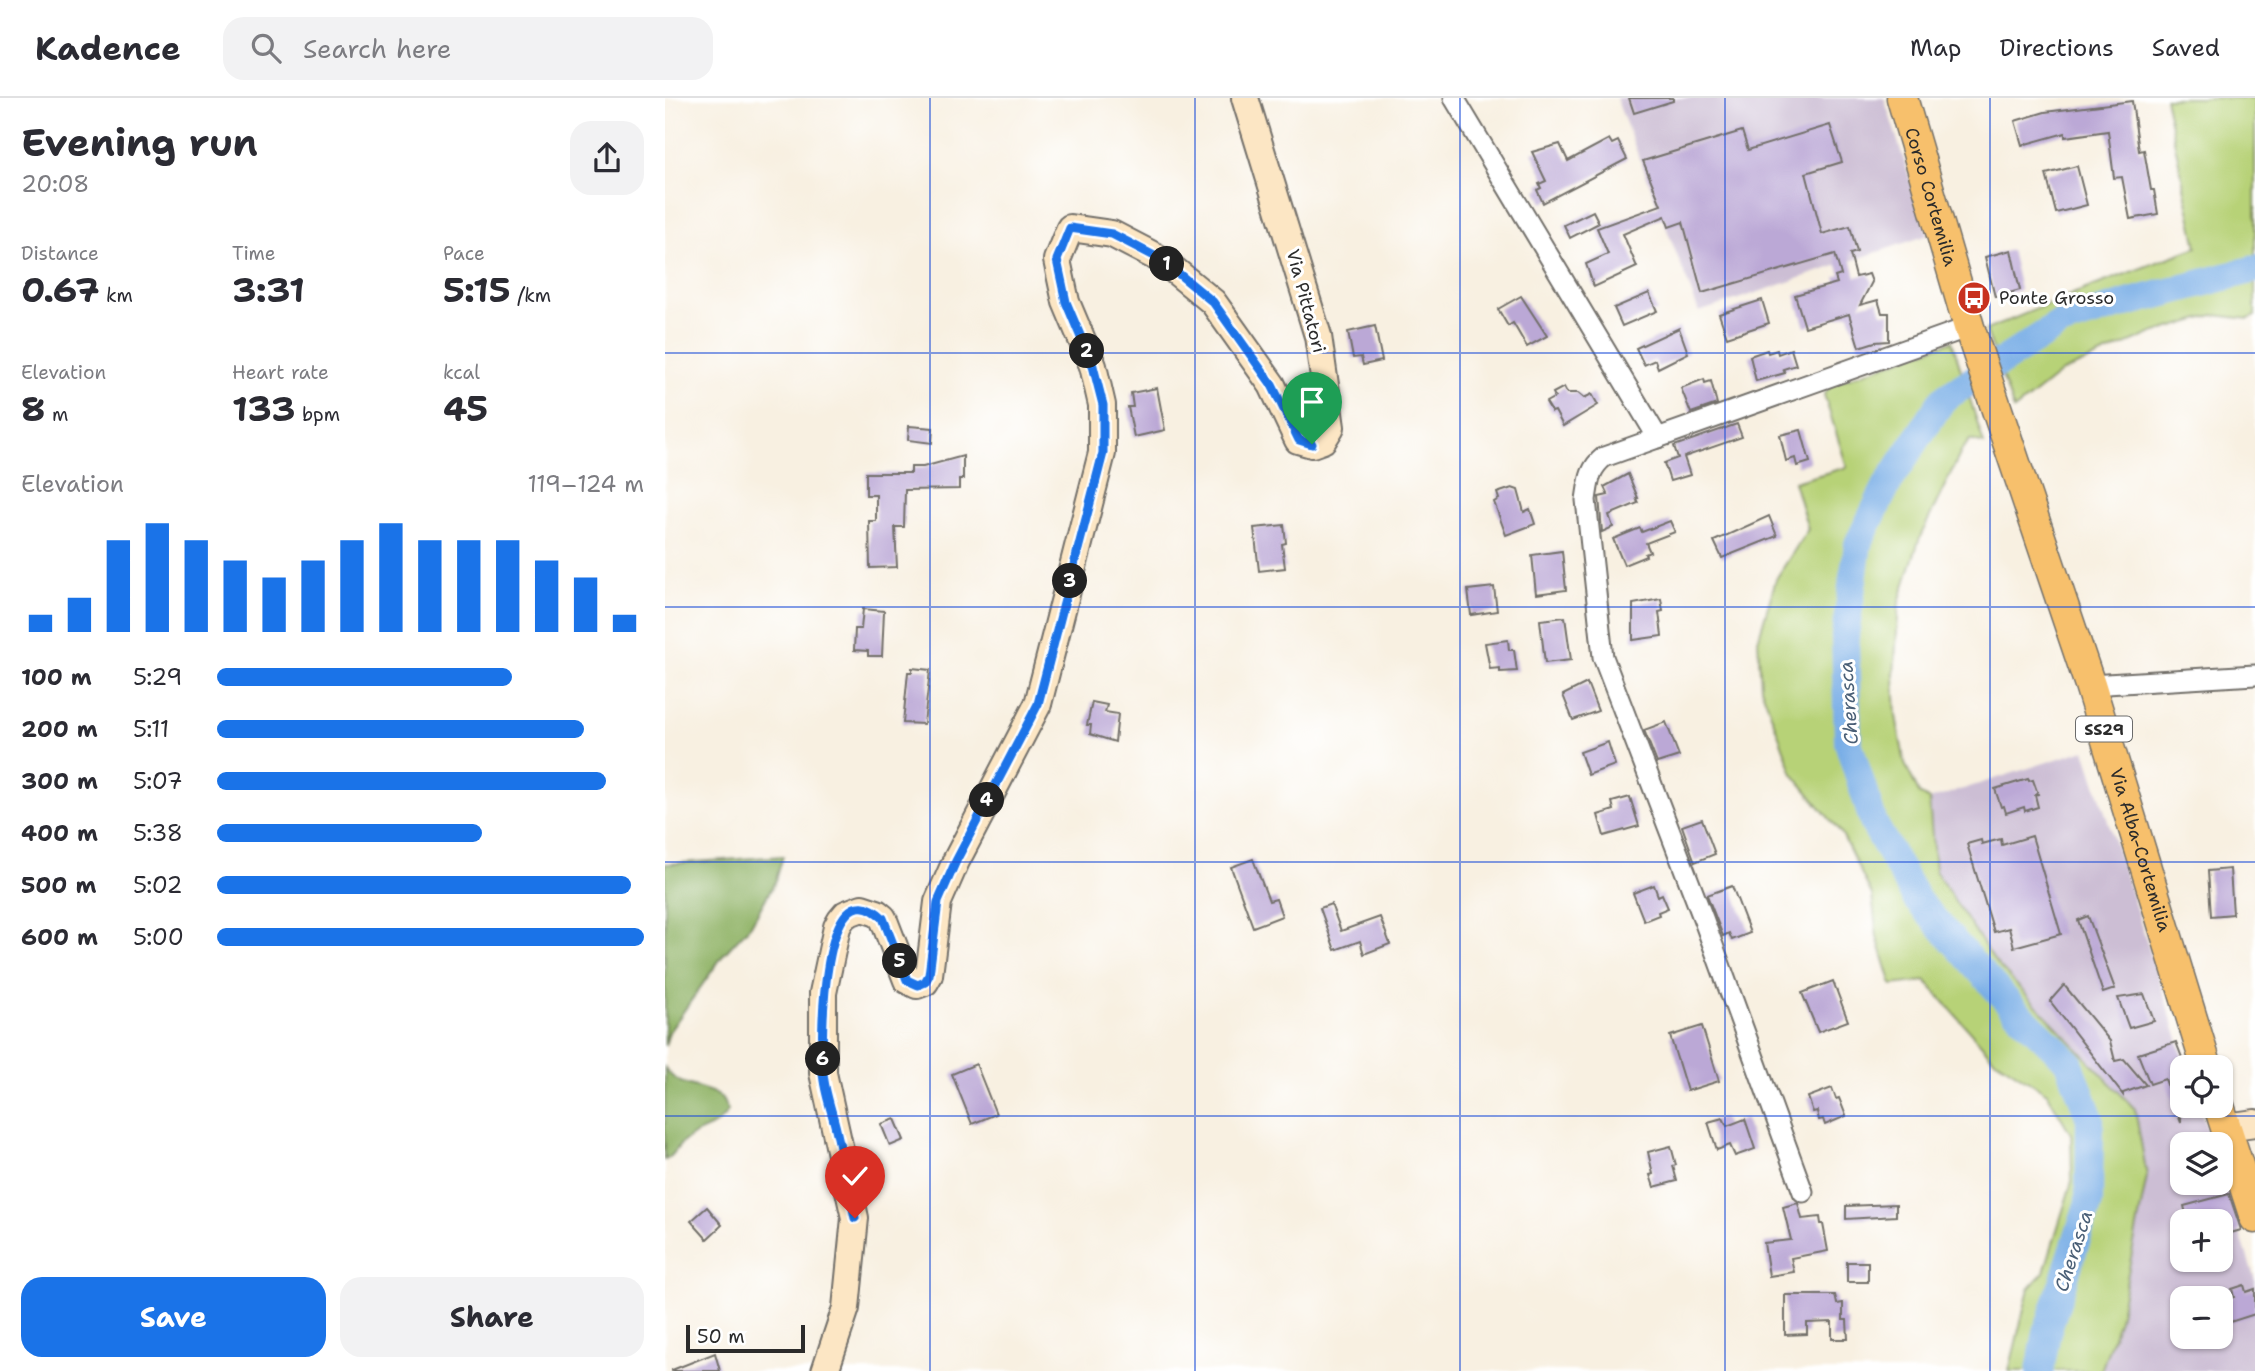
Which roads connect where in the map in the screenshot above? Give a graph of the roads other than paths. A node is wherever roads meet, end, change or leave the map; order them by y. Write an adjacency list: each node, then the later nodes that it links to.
1 (1245, 98): 14 (street, Via Pittatori)
2 (1454, 98): 5 (street)
3 (1902, 98): 4 (main road, Corso Cortemilia / SS29)
4 (1971, 331): 5 (street); 7 (main road, Via Alba-Cortemilia / SS29)
5 (1658, 439): 12 (street)
6 (2255, 675): 7 (street)
7 (2090, 685): 8 (main road, Via Alba-Cortemilia / SS29)
8 (2203, 1055)
9 (2223, 1118): 13 (main road)
10 (2231, 1118): 11 (street)
11 (2255, 1123)
12 (1803, 1192)
13 (2255, 1219)
14 (825, 1371)

